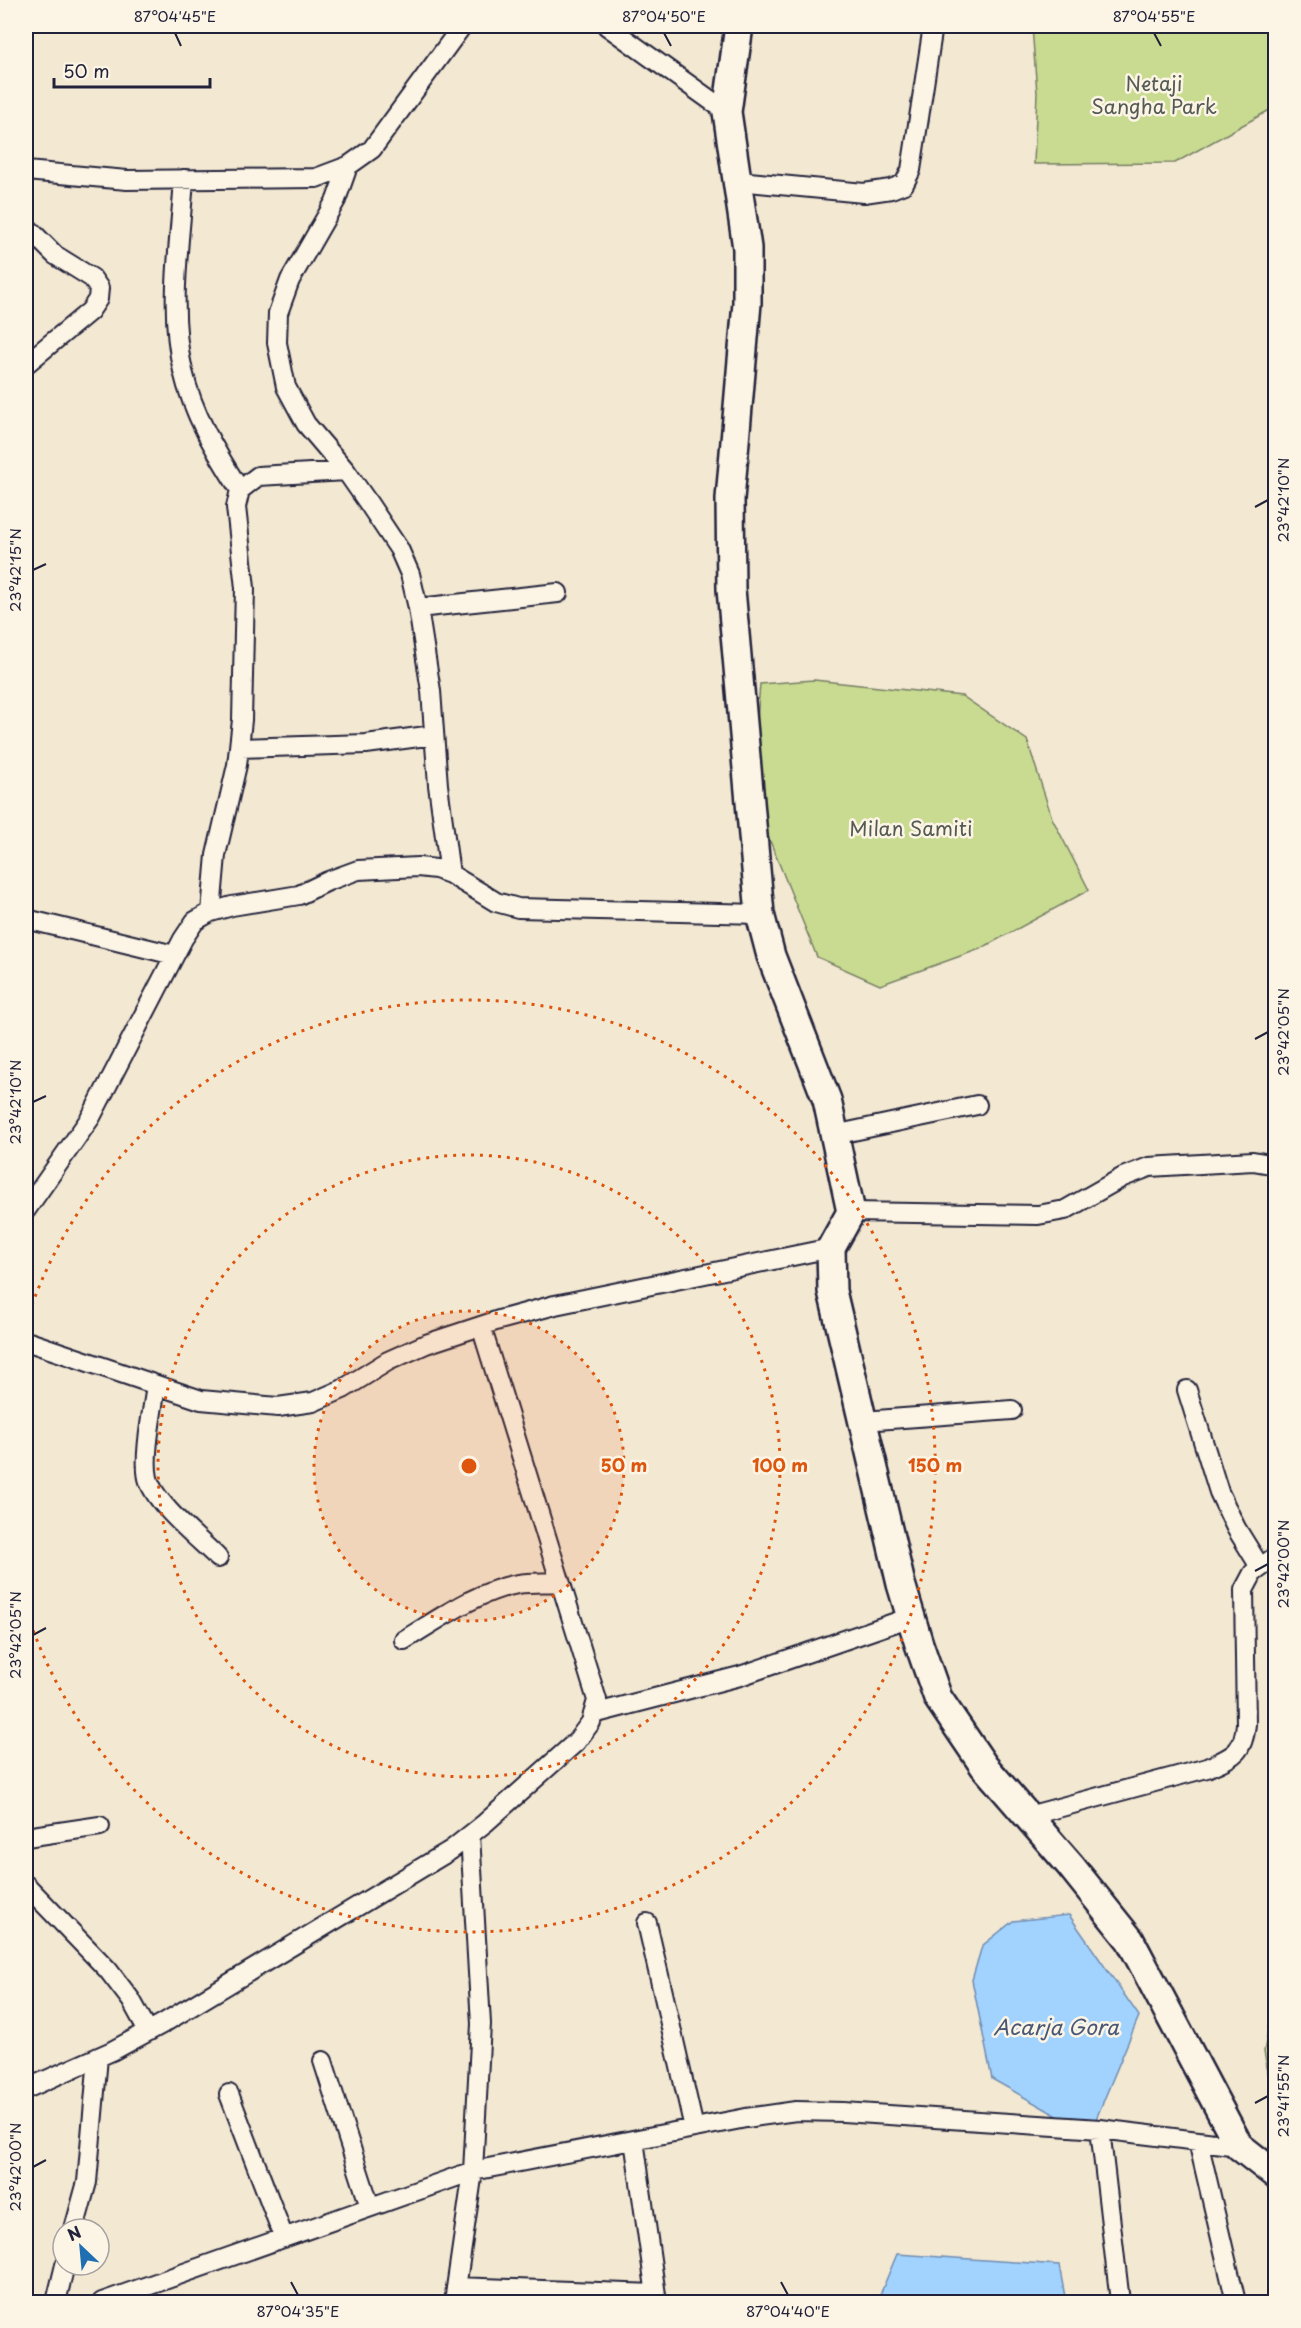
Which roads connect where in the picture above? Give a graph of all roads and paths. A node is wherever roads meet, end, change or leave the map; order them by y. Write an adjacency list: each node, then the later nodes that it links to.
1 (462, 26): 6 (street)
2 (607, 26): 5 (street)
3 (739, 26): 5 (street)
4 (933, 26): 9 (street)
5 (727, 112): 9 (street)
6 (348, 166): 8 (street); 12 (street)
7 (26, 171): 8 (street)
8 (184, 179): 13 (street)
9 (738, 181): 20 (street)
10 (26, 226): 11 (street)
11 (26, 364)
12 (346, 471): 13 (street); 15 (street)
13 (240, 490): 17 (street)
14 (558, 593): 15 (street)
15 (418, 608): 16 (street)
16 (434, 735): 17 (street); 18 (street)
17 (239, 748): 19 (street)
18 (450, 874): 19 (street); 20 (street)
19 (211, 912): 22 (street)
20 (760, 914): 24 (street)
21 (26, 919): 22 (street)
22 (174, 955): 26 (street)
23 (977, 1106): 24 (street)
24 (834, 1135): 27 (street)
25 (1275, 1165): 27 (street)
26 (26, 1210)
27 (851, 1212): 28 (street)
28 (831, 1248): 29 (street); 34 (street)
29 (481, 1326): 31 (street); 38 (street)
30 (26, 1341): 31 (street)
31 (156, 1385): 36 (street)
32 (1187, 1390): 37 (street)
33 (1012, 1410): 34 (street)
34 (862, 1421): 39 (street)
35 (1275, 1556): 37 (street)
36 (218, 1558)
37 (1260, 1567): 42 (street)
38 (560, 1582): 40 (street); 41 (street)
39 (911, 1617): 41 (street); 42 (street)
40 (404, 1640)
41 (593, 1714): 44 (street)
42 (1028, 1816): 57 (street)
43 (100, 1826): 45 (street)
44 (470, 1835): 48 (street); 58 (street)
45 (26, 1837)
46 (26, 1885): 48 (street)
47 (648, 1923): 53 (street)
48 (148, 2031): 49 (street)
49 (98, 2057): 51 (street); 61 (street)
50 (323, 2061): 60 (street)
51 (26, 2089)
52 (229, 2094): 62 (street)
53 (694, 2128): 54 (street); 55 (street)
54 (1100, 2129): 56 (street); 68 (street)
55 (634, 2140): 58 (street); 65 (street)
56 (1198, 2141): 57 (street); 69 (street)
57 (1239, 2146): 59 (street)
58 (473, 2171): 60 (street); 64 (street)
59 (1275, 2175)
60 (370, 2207): 62 (street)
61 (77, 2217)
62 (284, 2238): 67 (street)
63 (62, 2277): 66 (street)
64 (455, 2295): 65 (street)
65 (656, 2298)
66 (56, 2302)
67 (102, 2302)
68 (1120, 2302)
69 (1236, 2302)

